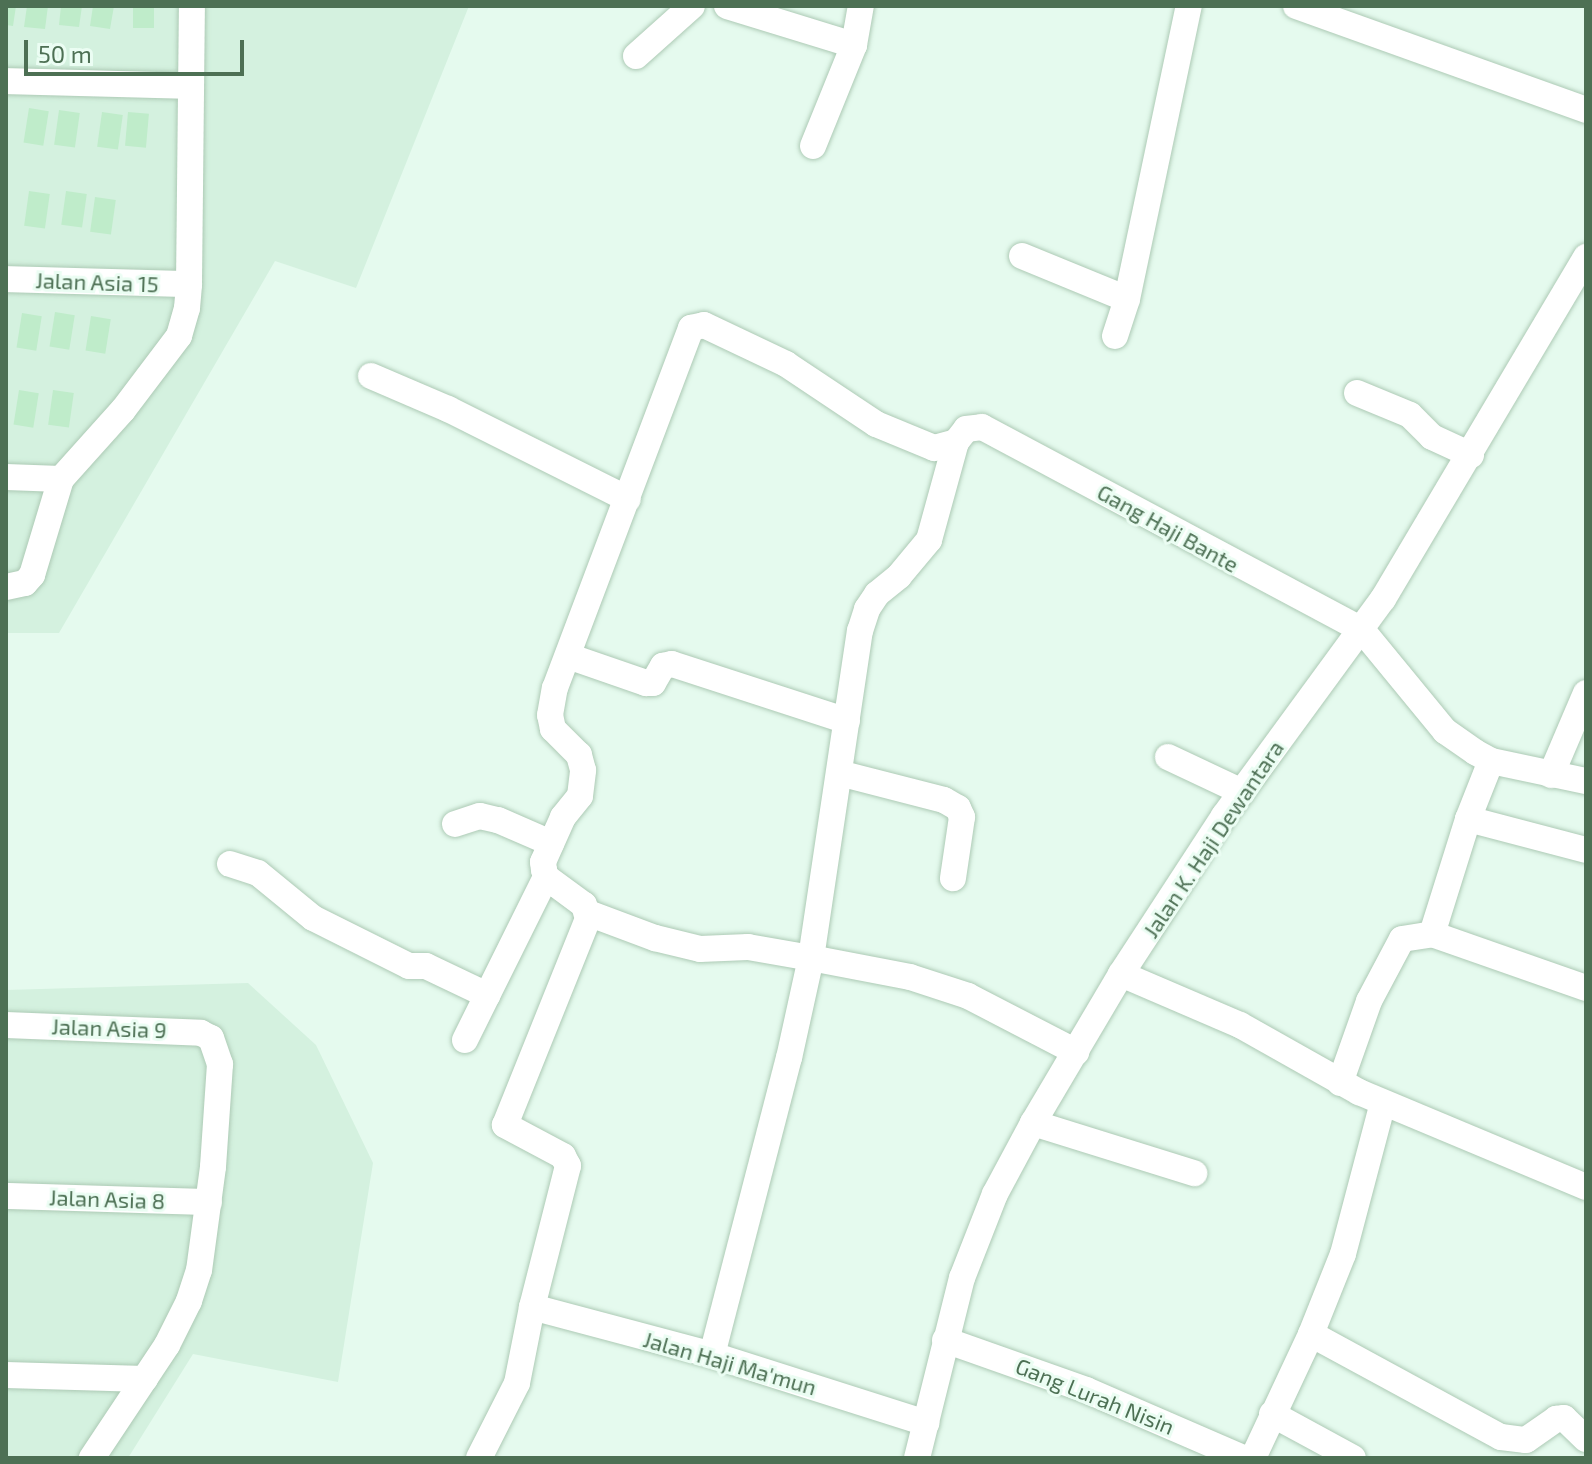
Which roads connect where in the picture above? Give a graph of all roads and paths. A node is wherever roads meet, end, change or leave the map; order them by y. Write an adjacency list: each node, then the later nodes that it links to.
1 (192, 6): 10 (street)
2 (692, 6): 8 (street)
3 (727, 6): 7 (street)
4 (861, 6): 7 (street)
5 (1189, 6): 17 (street)
6 (1296, 6): 11 (street)
7 (854, 45): 12 (street)
8 (636, 56)
9 (6, 81): 10 (street)
10 (191, 86): 16 (street)
11 (1586, 110)
12 (813, 146)
13 (1022, 256): 17 (street)
14 (1586, 257): 22 (street, Jalan K. Haji Dewantara)
15 (6, 279): 16 (street, Jalan Asia 15)
16 (189, 284): 24 (street)
17 (1127, 299): 18 (street)
18 (1115, 336)
19 (371, 376): 25 (street)
20 (1357, 393): 22 (street)
21 (965, 434): 25 (street); 27 (street, Gang Haji Bante); 30 (street)
22 (1471, 455): 27 (street, Jalan K. Haji Dewantara)
23 (6, 477): 24 (street)
24 (61, 479): 26 (street)
25 (628, 499): 28 (street)
26 (10, 587)
27 (1362, 630): 32 (street); 36 (street, Jalan K. Haji Dewantara)
28 (568, 656): 30 (street); 39 (street)
29 (1586, 693): 34 (street)
30 (847, 721): 33 (street)
31 (1168, 757): 36 (street)
32 (1491, 761): 34 (street); 37 (street)
33 (839, 773): 43 (street); 46 (street)
34 (1551, 775): 35 (street)
35 (1586, 781)
36 (1242, 792): 47 (street, Jalan K. Haji Dewantara)
37 (1468, 819): 40 (street); 45 (street)
38 (455, 824): 39 (street)
39 (551, 843): 42 (street)
40 (1586, 850)
41 (230, 864): 49 (street)
42 (546, 877): 44 (street); 49 (street)
43 (953, 878)
44 (588, 913): 46 (street); 60 (street)
45 (1432, 934): 48 (street); 53 (street)
46 (811, 958): 52 (street); 63 (street)
47 (1121, 974): 52 (street, Jalan K. Haji Dewantara); 53 (street)
48 (1586, 988)
49 (487, 995): 51 (street)
50 (6, 1025): 59 (street, Jalan Asia 9)
51 (465, 1040)
52 (1076, 1052): 55 (street, Jalan K. Haji Dewantara)
53 (1340, 1083): 54 (street)
54 (1383, 1103): 57 (street); 61 (street)
55 (1033, 1123): 56 (street); 62 (street, Jalan K. Haji Dewantara)
56 (1194, 1173)
57 (1586, 1187)
58 (6, 1196): 59 (street, Jalan Asia 8)
59 (209, 1202): 65 (street)
60 (532, 1307): 63 (street, Jalan Haji Ma'mun); 70 (street)
61 (1311, 1334): 66 (street); 68 (street)
62 (945, 1340): 67 (street, Jalan K. Haji Dewantara); 72 (street, Gang Lurah Nisin)
63 (712, 1355): 67 (street, Jalan Haji Ma'mun)
64 (6, 1375): 65 (street)
65 (145, 1379): 69 (street)
66 (1272, 1414): 73 (street); 74 (street)
67 (926, 1423): 71 (street, Jalan K. Haji Dewantara)
68 (1586, 1439)
69 (92, 1458)
70 (479, 1458)
71 (917, 1458)
72 (1243, 1458)
73 (1253, 1458)
74 (1353, 1458)

